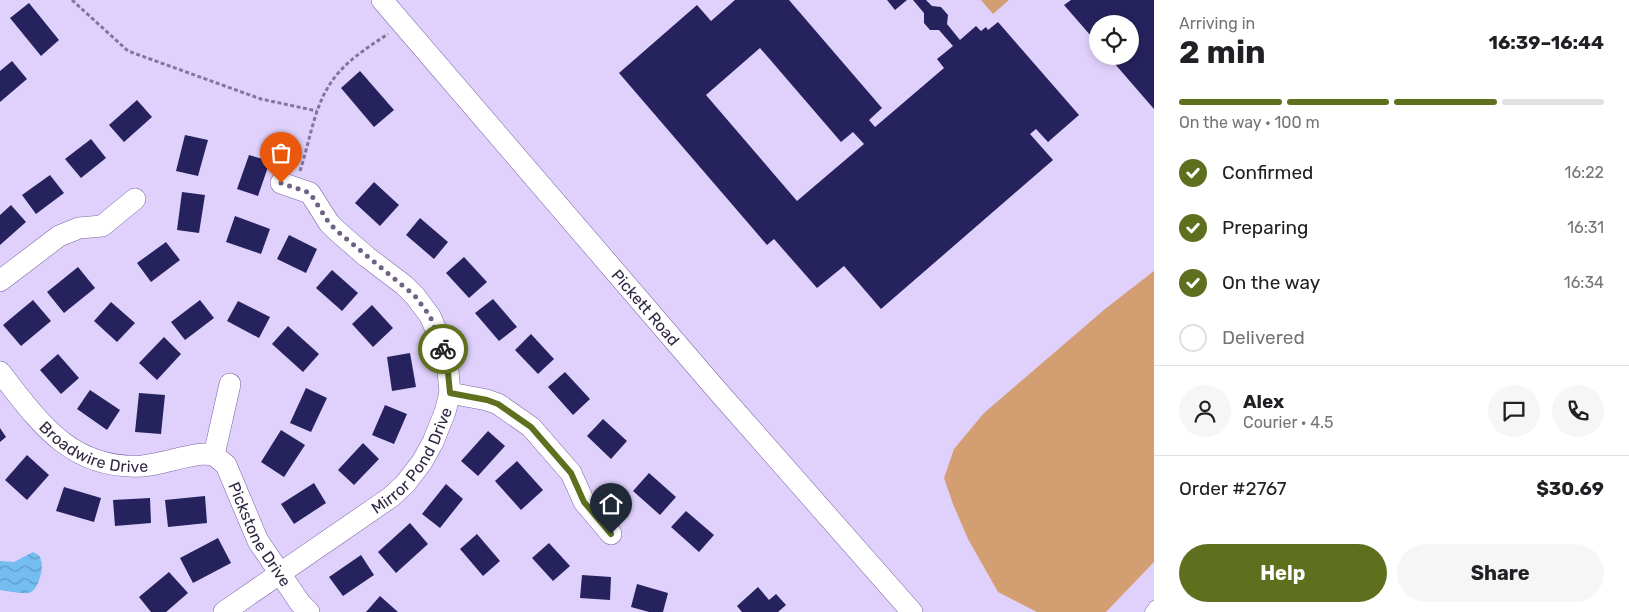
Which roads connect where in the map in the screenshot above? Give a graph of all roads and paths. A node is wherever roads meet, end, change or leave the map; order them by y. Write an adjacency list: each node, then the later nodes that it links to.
1 (72, 0): 4 (path)
2 (382, 0): 3 (street, Pickett Road)
3 (403, 24): 4 (path); 17 (street, Pickett Road)
4 (317, 111): 5 (path)
5 (288, 186): 10 (street, Mirror Pond Drive)
6 (135, 199): 7 (street)
7 (0, 281)
8 (0, 372): 11 (street, Broadwire Drive)
9 (230, 384): 11 (street)
10 (450, 393): 12 (street); 13 (street, Mirror Pond Drive)
11 (214, 455): 13 (street, Pickstone Drive)
12 (611, 534)
13 (280, 573): 15 (street, Mirror Pond Drive); 16 (street, Pickstone Drive)
14 (1154, 606): 18 (lane)
15 (224, 612)
16 (309, 612)
17 (912, 612)
18 (1150, 612)

